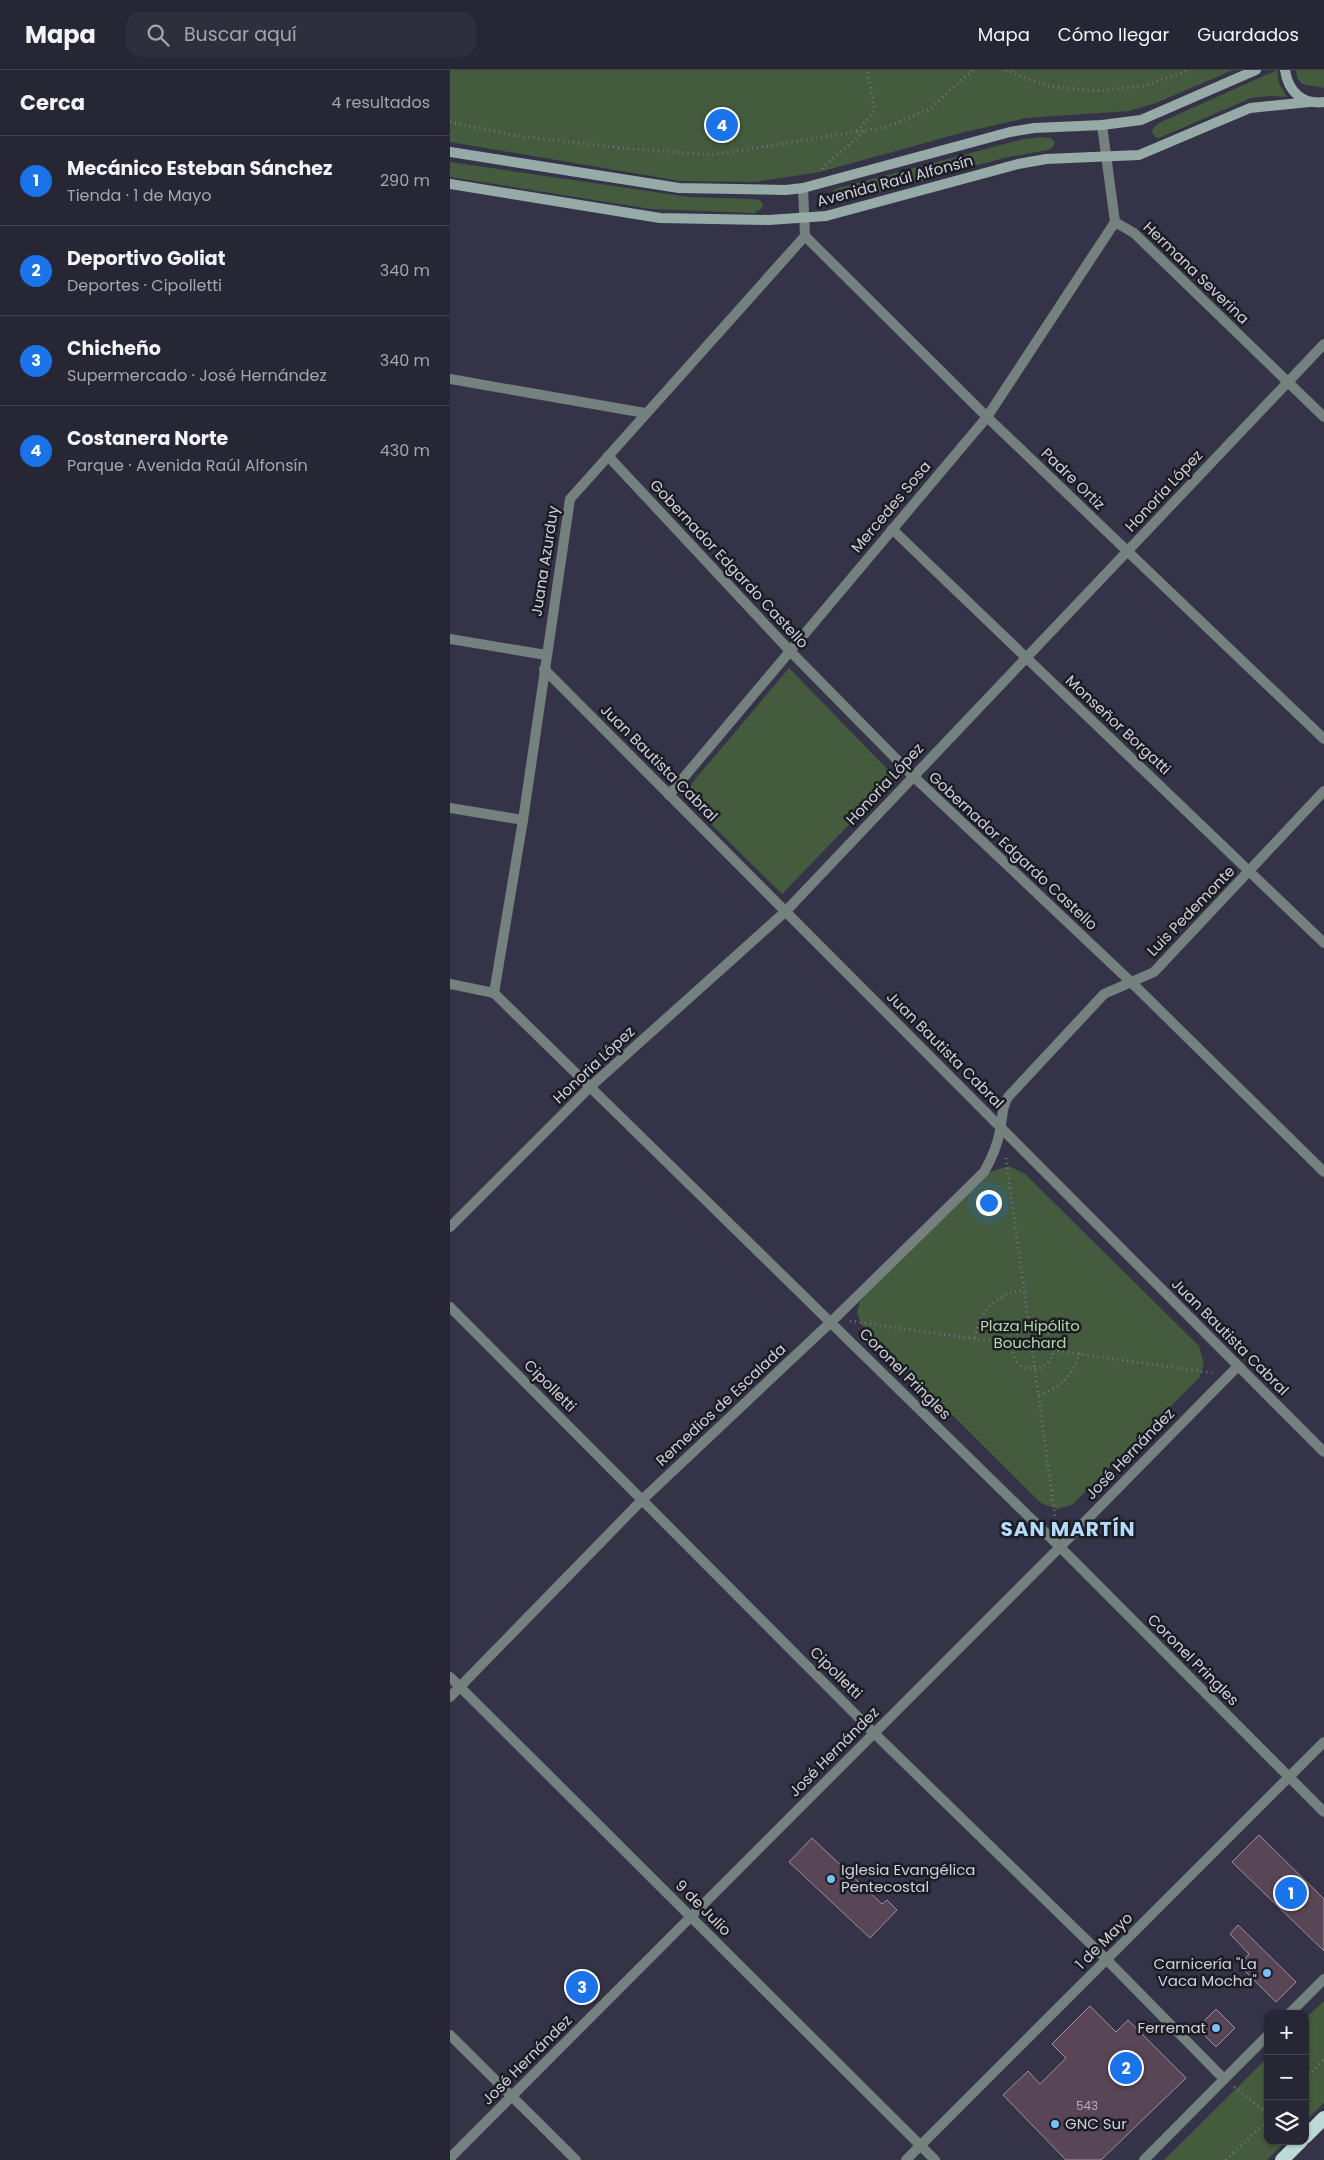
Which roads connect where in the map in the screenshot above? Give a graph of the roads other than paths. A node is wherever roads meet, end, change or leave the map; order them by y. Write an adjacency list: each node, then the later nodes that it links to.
1 (1256, 70): 4 (main road, Avenida Raúl Alfonsín)
2 (1285, 70): 3 (main road, Avenida Raúl Alfonsín)
3 (1318, 104): 6 (main road, Avenida Raúl Alfonsín)
4 (1102, 125): 6 (street); 8 (main road, Avenida Raúl Alfonsín)
5 (450, 152): 8 (main road, Avenida Raúl Alfonsín)
6 (1106, 156): 9 (main road, Avenida Raúl Alfonsín); 10 (street)
7 (450, 184): 9 (main road, Avenida Raúl Alfonsín)
8 (803, 188): 9 (street)
9 (805, 218): 11 (street)
10 (1115, 222): 14 (street, Hermana Severina); 16 (street, Mercedes Sosa)
11 (805, 236): 15 (street, Juana Azurduy); 16 (street, Padre Ortiz)
12 (1324, 344): 14 (street, Honoria López)
13 (450, 380): 15 (street)
14 (1288, 382): 17 (street, Hermana Severina); 20 (street, Honoria López)
15 (645, 413): 18 (street, Juana Azurduy)
16 (987, 417): 19 (street, Mercedes Sosa); 20 (street, Padre Ortiz)
17 (1324, 418)
18 (608, 456): 22 (street, Gobernador Edgardo Castello); 23 (street, Juana Azurduy)
19 (892, 529): 22 (street, Mercedes Sosa); 24 (street, Monseñor Borgatti)
20 (1127, 552): 24 (street, Honoria López); 26 (street, Padre Ortiz)
21 (450, 639): 23 (street)
22 (790, 651): 27 (street, Gobernador Edgardo Castello); 29 (street, Mercedes Sosa)
23 (546, 655): 25 (street, Juana Azurduy)
24 (1025, 658): 27 (street, Honoria López); 32 (street, Monseñor Borgatti)
25 (544, 669): 29 (street, Juan Bautista Cabral); 31 (street, Juana Azurduy)
26 (1324, 739)
27 (912, 776): 33 (street, Honoria López); 35 (street, Gobernador Edgardo Castello)
28 (1324, 791): 32 (street, Luis Pedemonte)
29 (669, 795): 33 (street, Juan Bautista Cabral)
30 (450, 808): 31 (street)
31 (523, 820): 37 (street, Juana Azurduy)
32 (1250, 871): 34 (street, Monseñor Borgatti); 35 (street, Luis Pedemonte)
33 (786, 911): 38 (street, Honoria López); 39 (street, Juan Bautista Cabral)
34 (1324, 943)
35 (1131, 982): 39 (street, Luis Pedemonte); 40 (street, Gobernador Edgardo Castello)
36 (450, 984): 37 (street)
37 (494, 993): 38 (street, Coronel Pringles)
38 (590, 1087): 41 (street, Honoria López); 43 (street, Coronel Pringles)
39 (1001, 1128): 43 (street, Remedios de Escalada); 44 (street, Juan Bautista Cabral)
40 (1324, 1172)
41 (450, 1227)
42 (450, 1307): 46 (street, Cipolletti)
43 (832, 1320): 46 (street, Remedios de Escalada); 47 (street, Coronel Pringles)
44 (1238, 1366): 45 (street, Juan Bautista Cabral); 47 (street, José Hernández)
45 (1324, 1452)
46 (642, 1500): 49 (street, Remedios de Escalada); 51 (street, Cipolletti)
47 (1060, 1547): 51 (street, José Hernández); 53 (street, Coronel Pringles)
48 (450, 1677): 49 (street, 9 de Julio)
49 (460, 1687): 50 (street, Remedios de Escalada); 55 (street, 9 de Julio)
50 (450, 1697)
51 (874, 1733): 55 (street, José Hernández); 56 (street, Cipolletti)
52 (1324, 1742): 53 (street, 1 de Mayo)
53 (1289, 1777): 54 (street, Coronel Pringles); 56 (street, 1 de Mayo)
54 (1324, 1812)
55 (690, 1917): 62 (street, José Hernández); 66 (street, 9 de Julio)
56 (1107, 1960): 61 (street, Cipolletti); 66 (street, 1 de Mayo)
57 (1324, 1979): 58 (street)
58 (1293, 2010)
59 (450, 2035): 62 (street)
60 (1264, 2039): 61 (street)
61 (1224, 2079): 71 (street)
62 (512, 2096): 67 (street, José Hernández); 68 (street)
63 (1324, 2118): 64 (highway)
64 (1309, 2133)
65 (1297, 2145): 72 (highway)
66 (920, 2146): 69 (street, 1 de Mayo); 70 (street, 9 de Julio)
67 (450, 2158)
68 (576, 2160)
69 (906, 2160)
70 (935, 2160)
71 (1144, 2160)
72 (1282, 2160)

